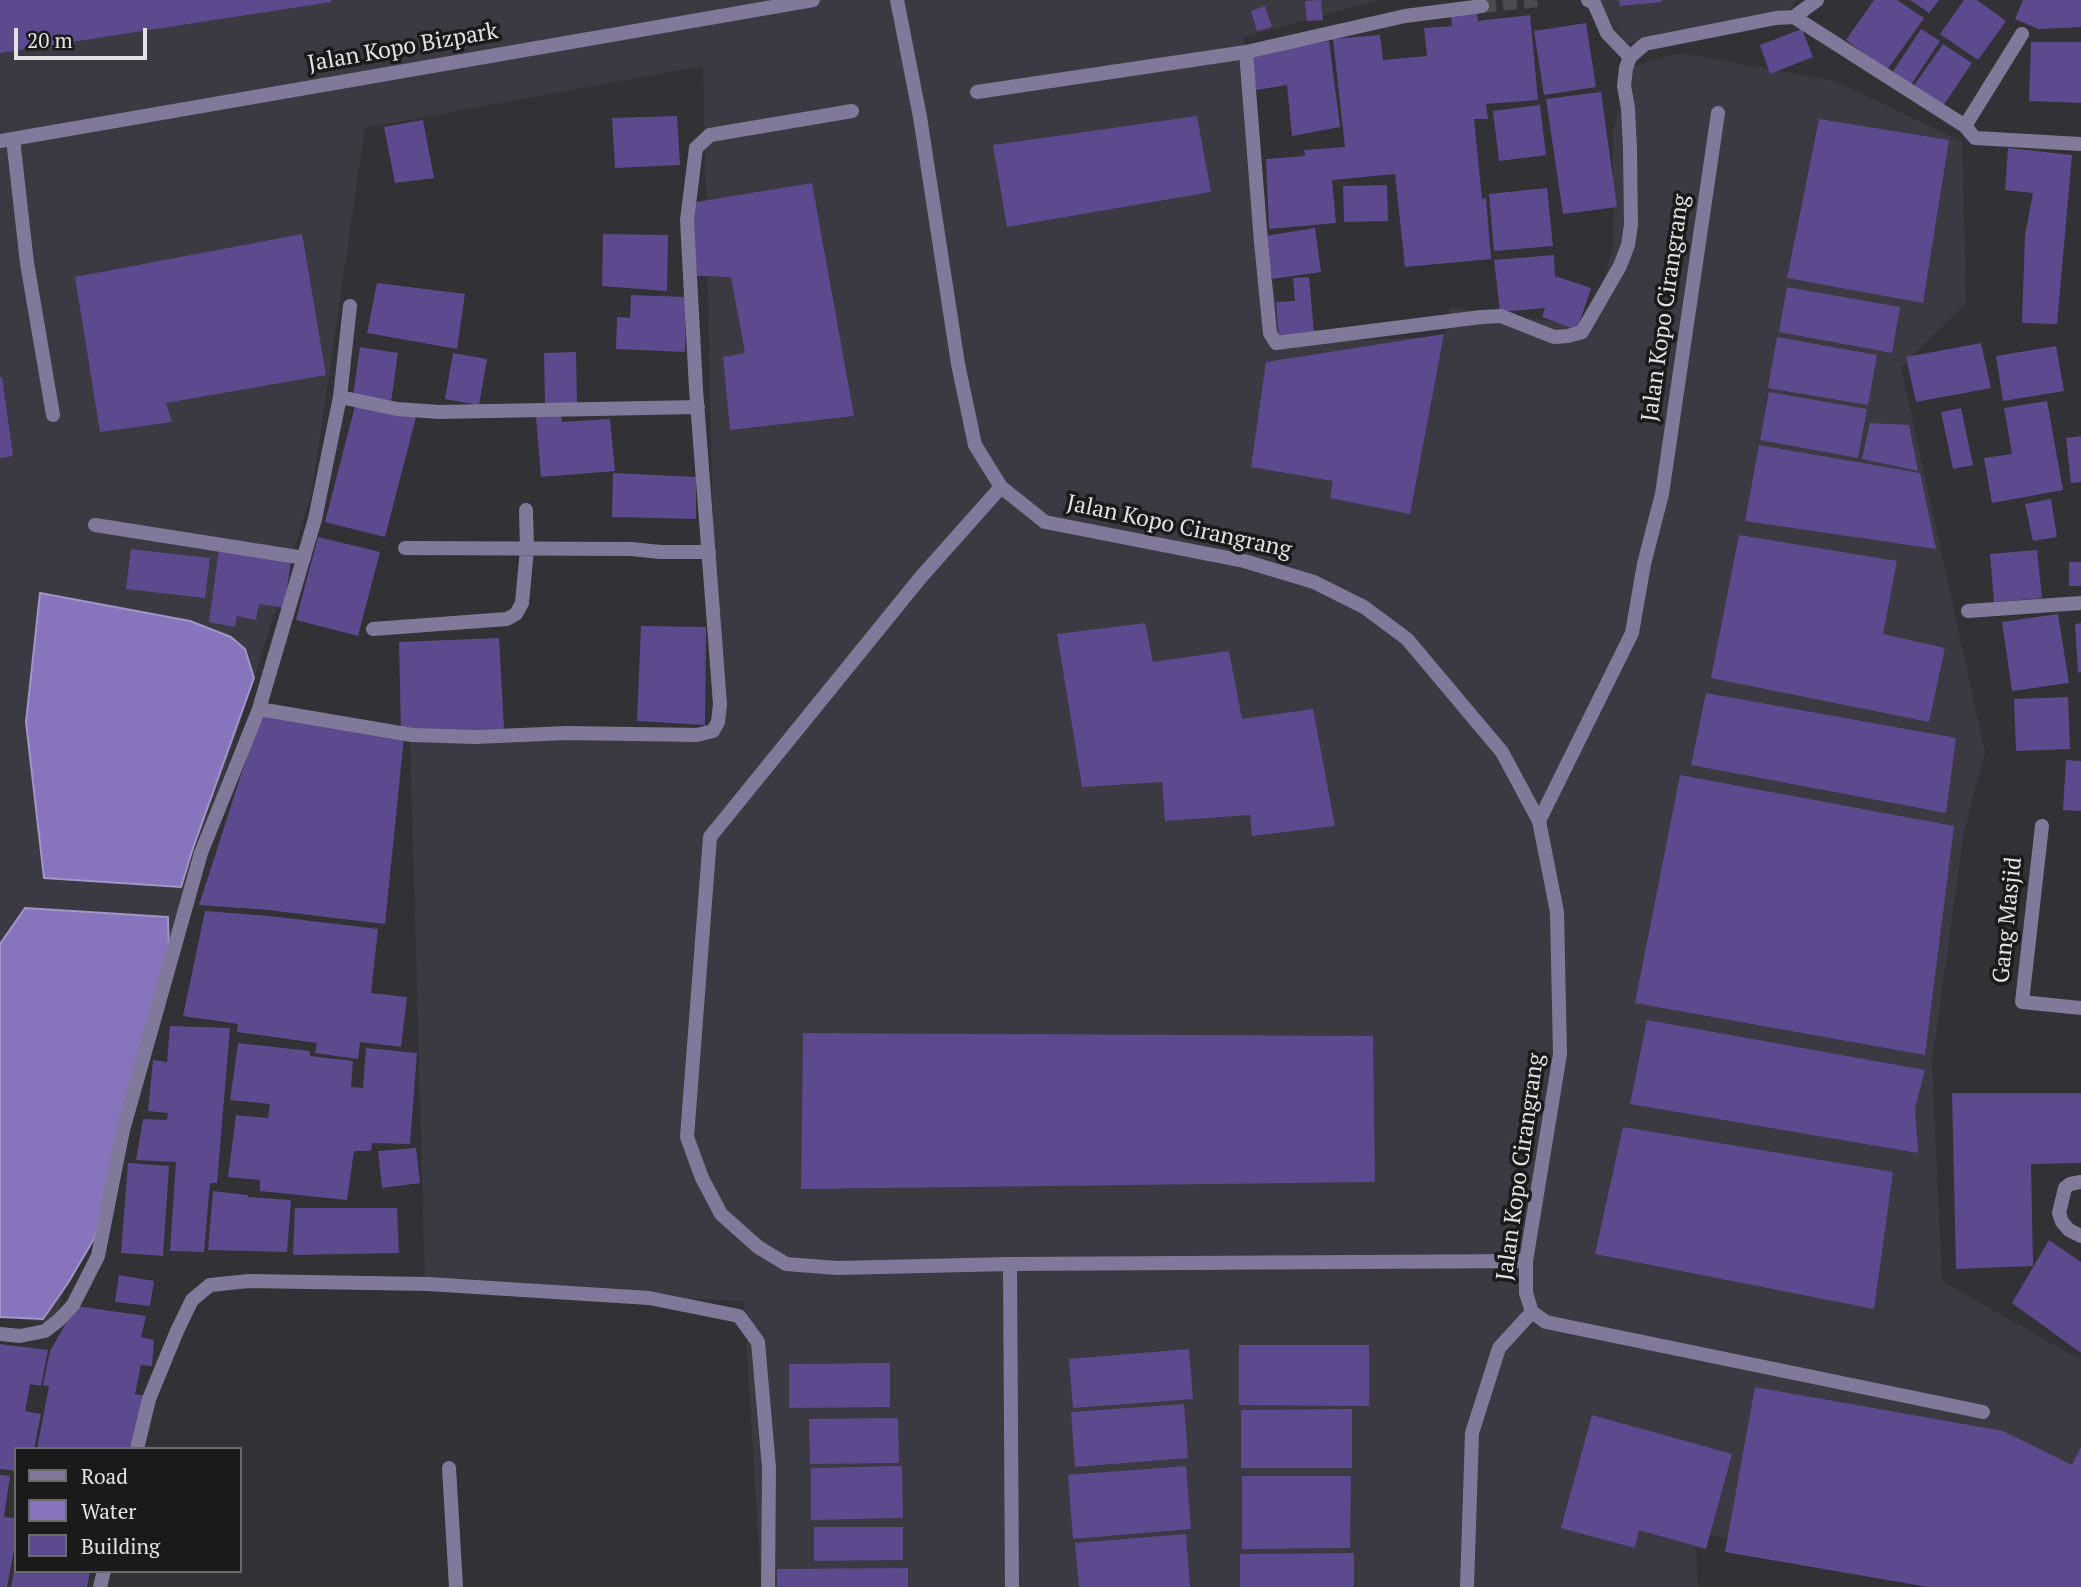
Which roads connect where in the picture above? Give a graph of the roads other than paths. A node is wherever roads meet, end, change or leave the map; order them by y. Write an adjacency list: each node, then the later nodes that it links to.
1 (813, 0): 14 (street, Jalan Kopo Bizpark)
2 (897, 0): 20 (street, Jalan Kopo Cirangrang)
3 (1588, 0): 9 (street)
4 (1817, 0): 6 (street)
5 (1482, 6): 8 (street)
6 (1794, 17): 9 (street); 13 (street)
7 (2022, 34): 13 (street)
8 (1246, 52): 9 (street); 10 (street)
9 (1630, 57)
10 (977, 92)
11 (852, 111): 18 (street)
12 (1718, 113): 31 (street, Jalan Kopo Cirangrang)
13 (1965, 126): 15 (street)
14 (6, 140): 19 (street)
15 (2081, 144)
16 (350, 306): 17 (street)
17 (340, 397): 18 (street); 26 (street)
18 (698, 407): 25 (street)
19 (52, 415)
20 (1001, 486): 31 (street, Jalan Kopo Cirangrang); 37 (street)
21 (526, 510): 24 (street)
22 (95, 526): 26 (street)
23 (405, 548): 24 (street)
24 (527, 549): 25 (street); 29 (street)
25 (709, 552): 30 (street)
26 (304, 558): 30 (street)
27 (2081, 603): 28 (street)
28 (1968, 611)
29 (373, 629)
30 (260, 709): 39 (street)
31 (1539, 821): 36 (street, Jalan Kopo Cirangrang)
32 (2042, 826): 33 (street, Gang Masjid)
33 (2081, 1008)
34 (2081, 1182): 35 (street)
35 (2081, 1236)
36 (1526, 1261): 37 (street); 38 (street, Jalan Kopo Cirangrang)
37 (1010, 1264): 45 (street)
38 (1532, 1312): 40 (street); 46 (street, Jalan Kopo Cirangrang)
39 (0, 1334)
40 (1983, 1412)
41 (137, 1447): 44 (street)
42 (449, 1468): 43 (street)
43 (456, 1587)
44 (768, 1587)
45 (1012, 1587)
46 (1467, 1587)

